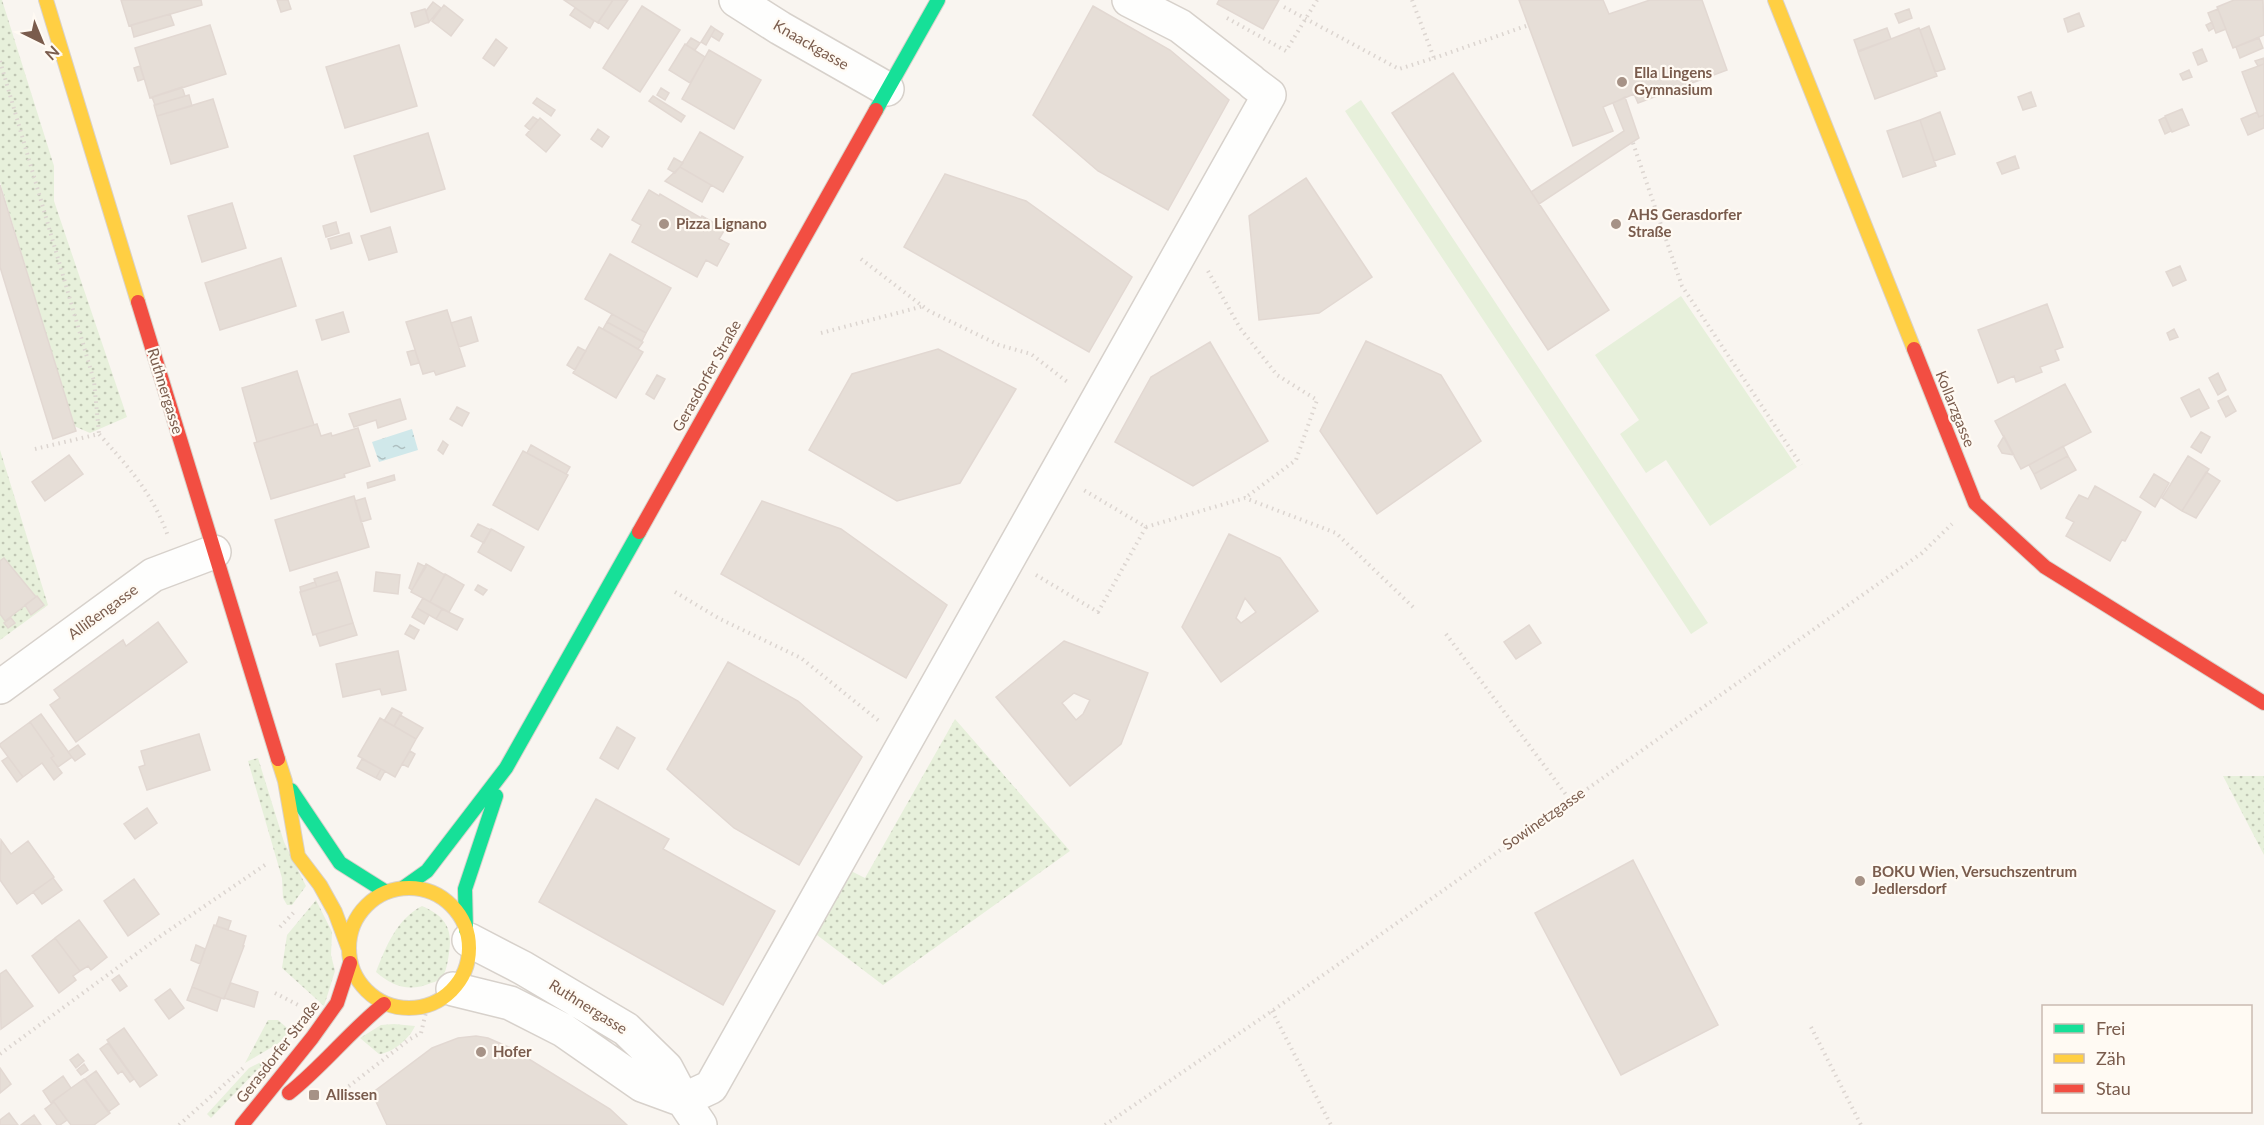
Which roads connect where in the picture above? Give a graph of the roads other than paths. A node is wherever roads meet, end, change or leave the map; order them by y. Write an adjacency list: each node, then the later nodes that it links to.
1 (46, 0): 7 (street, Ruthnergasse)
2 (736, 0): 6 (street, Knaackgasse)
3 (938, 0): 6 (street, Gerasdorfer Straße)
4 (1129, 0): 19 (street)
5 (1775, 0): 9 (street, Kollarzgasse)
6 (887, 89): 10 (street, Gerasdorfer Straße)
7 (214, 552): 8 (street, Allißengasse); 11 (street, Ruthnergasse)
8 (0, 687)
9 (2264, 703)
10 (506, 768): 12 (street, Gerasdorfer Straße); 14 (street, Gerasdorfer Straße)
11 (285, 781): 13 (street, Ruthnergasse); 15 (street, Ruthnergasse)
12 (403, 888): 13 (street, Gerasdorfer Straße); 14 (street, Gerasdorfer Straße)
13 (386, 892): 15 (street, Gerasdorfer Straße)
14 (468, 935): 17 (street, Gerasdorfer Straße); 19 (street, Ruthnergasse)
15 (348, 947): 16 (street, Gerasdorfer Straße)
16 (350, 963): 18 (street, Gerasdorfer Straße); 20 (street, Gerasdorfer Straße)
17 (441, 997): 18 (street); 19 (street)
18 (384, 1004): 20 (street, Gerasdorfer Straße)
19 (691, 1113)
20 (244, 1125)

